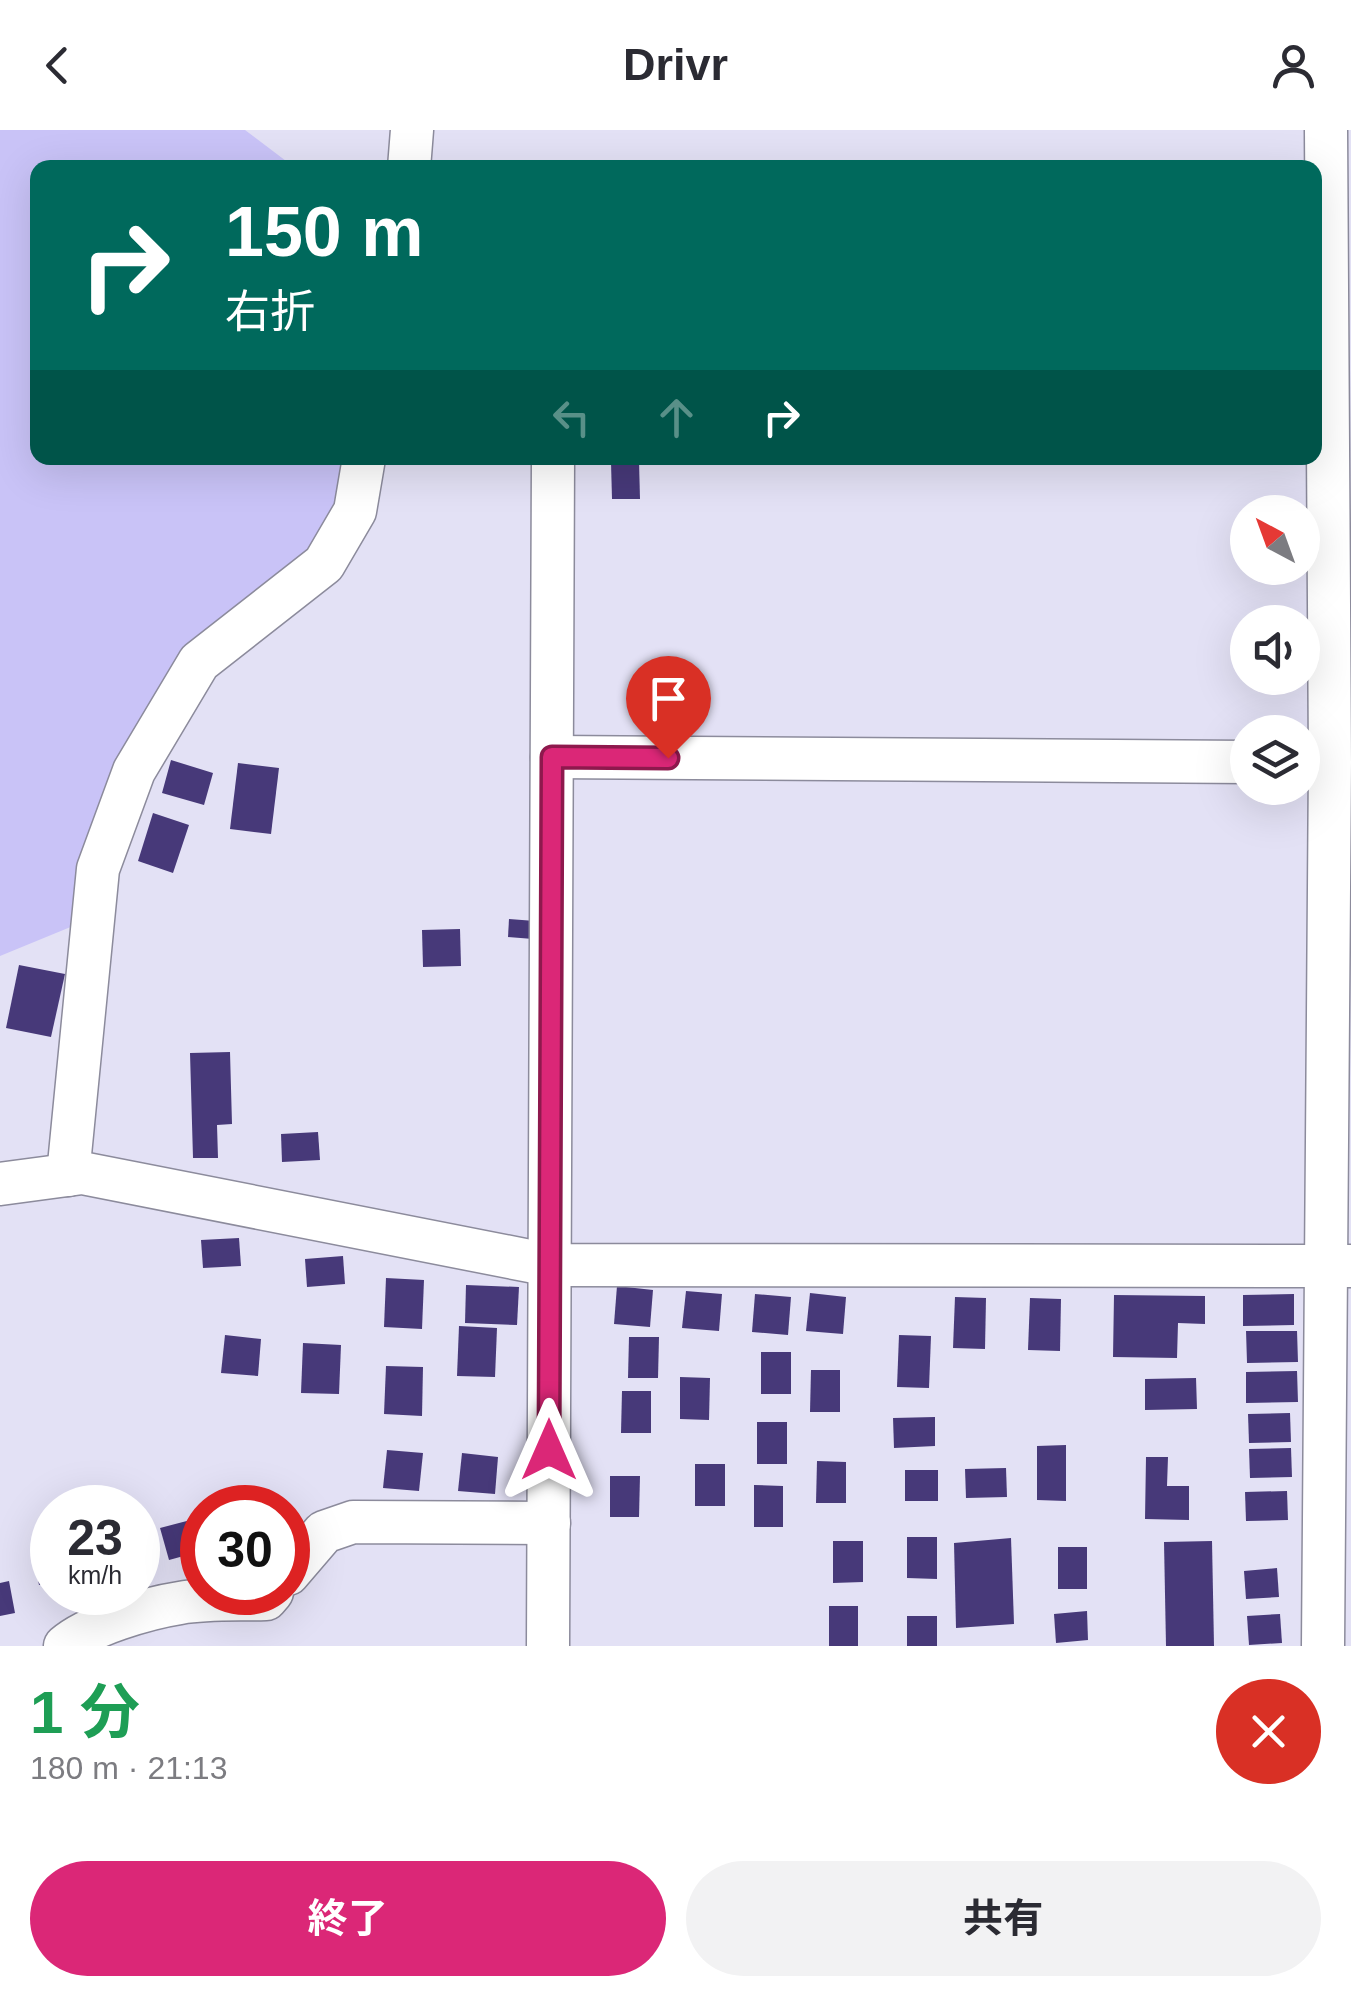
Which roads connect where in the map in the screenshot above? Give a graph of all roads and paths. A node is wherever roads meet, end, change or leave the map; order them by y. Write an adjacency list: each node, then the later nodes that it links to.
1 (412, 130): 3 (street)
2 (1326, 130): 4 (street)
3 (410, 160)
4 (1330, 259): 7 (street)
5 (363, 465): 11 (street)
6 (553, 465): 8 (street)
7 (1340, 598): 10 (street)
8 (552, 757): 9 (street); 13 (street)
9 (1230, 762)
10 (1328, 762): 14 (street)
11 (68, 1175): 12 (street); 13 (street)
12 (0, 1184)
13 (550, 1265): 14 (street); 15 (street)
14 (1337, 1266): 20 (street)
15 (548, 1523): 16 (street); 19 (street)
16 (310, 1548)
17 (180, 1602): 18 (street)
18 (65, 1646)
19 (548, 1646)
20 (1323, 1646)

